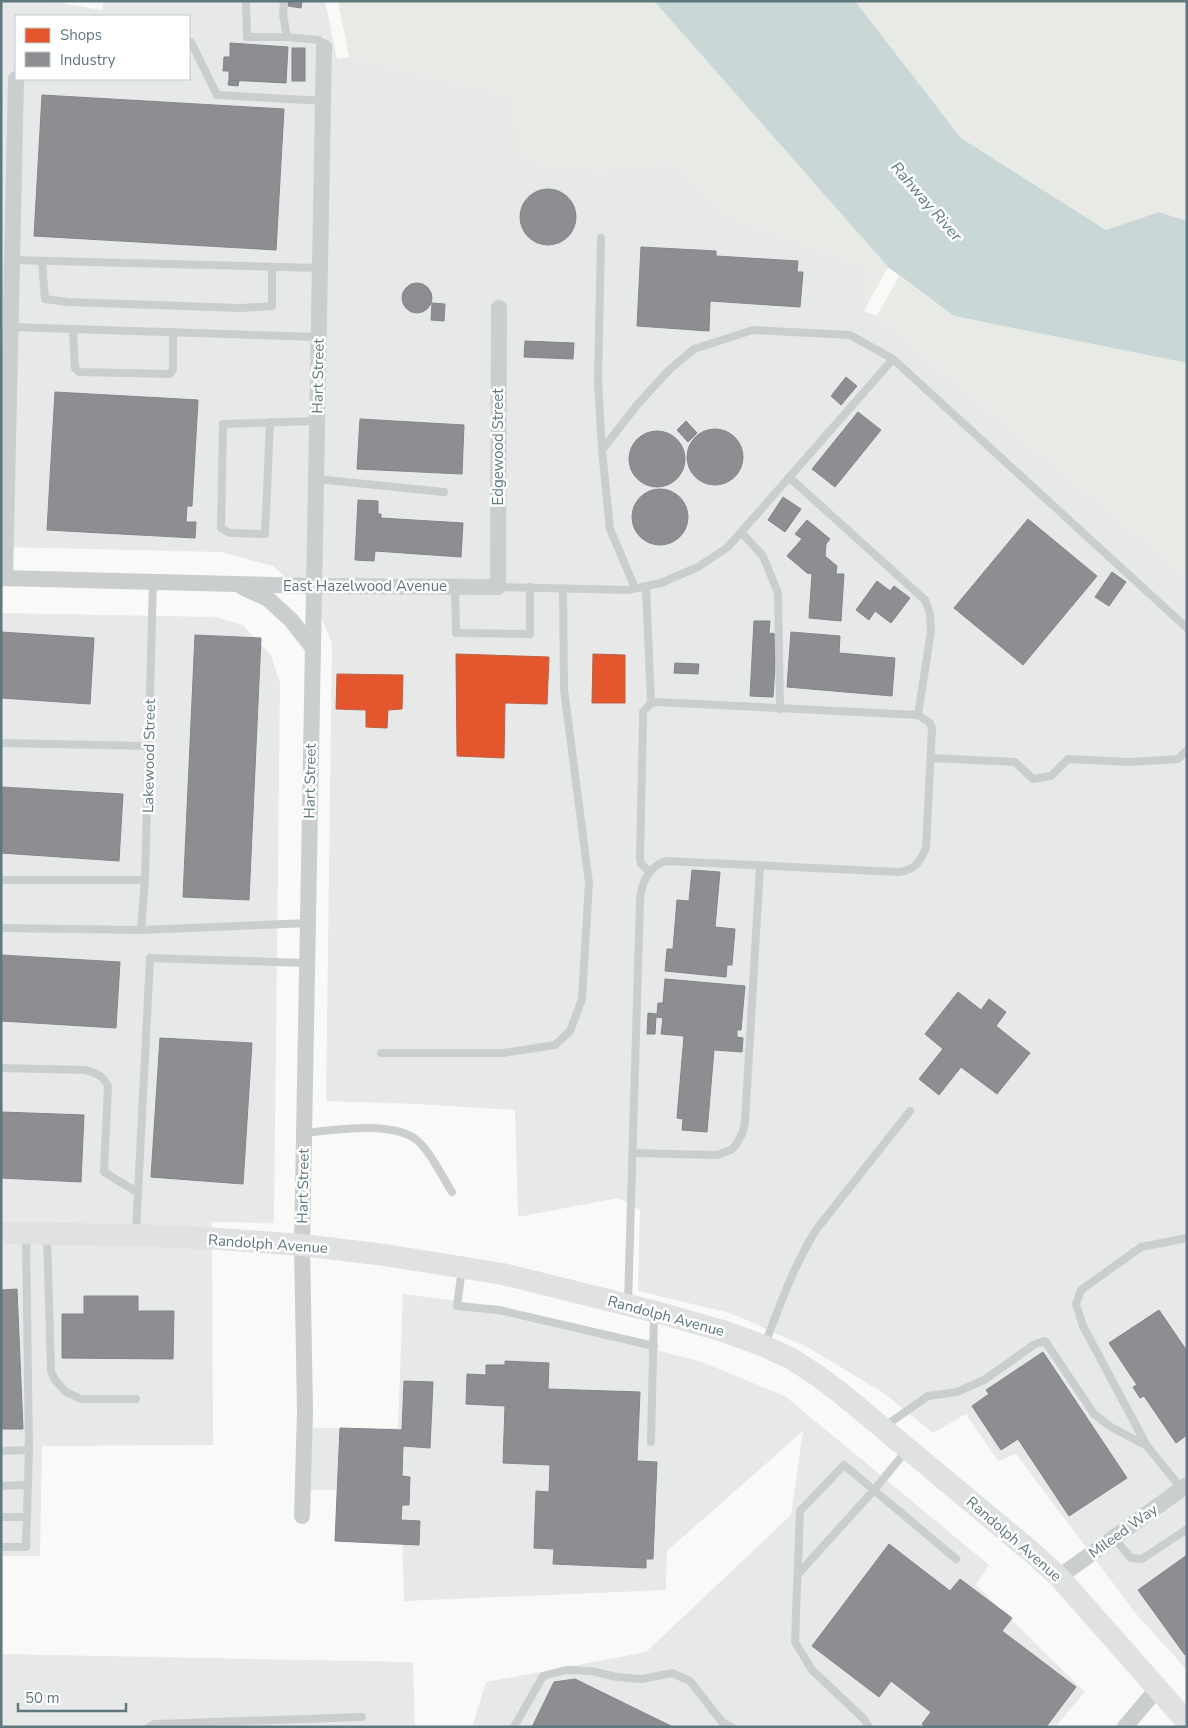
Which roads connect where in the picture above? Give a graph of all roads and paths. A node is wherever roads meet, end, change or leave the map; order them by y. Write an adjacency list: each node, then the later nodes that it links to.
1 (246, 1): 3 (lane)
2 (284, 1): 3 (lane)
3 (287, 37): 5 (lane)
4 (190, 42): 7 (lane)
5 (324, 46): 7 (street, Hart Street)
6 (16, 80): 9 (street)
7 (323, 101): 12 (street, Hart Street)
8 (601, 238): 21 (lane)
9 (12, 260): 10 (lane); 14 (street)
10 (42, 261): 11 (lane); 11 (lane)
11 (272, 267): 12 (lane)
12 (320, 268): 17 (street, Hart Street)
13 (499, 308): 33 (street, Edgewood Street)
14 (11, 327): 15 (lane); 25 (street)
15 (72, 329): 16 (lane); 16 (lane)
16 (173, 332): 17 (lane)
17 (319, 336): 19 (street, Hart Street)
18 (894, 359): 21 (lane); 22 (lane); 37 (lane)
19 (317, 421): 20 (lane); 23 (street, Hart Street)
20 (270, 422): 20 (lane)
21 (602, 450): 36 (lane)
22 (789, 477): 26 (lane); 41 (lane)
23 (316, 479): 24 (lane); 30 (street, Hart Street)
24 (444, 492)
25 (4, 529): 27 (street)
26 (741, 532): 31 (lane); 40 (lane)
27 (3, 578): 28 (street, East Hazelwood Avenue)
28 (153, 582): 29 (street, East Hazelwood Avenue); 43 (lane, Lakewood Street)
29 (233, 584): 30 (street, East Hazelwood Avenue); 38 (street, East Hazelwood Avenue)
30 (314, 586): 32 (street, East Hazelwood Avenue); 38 (street, Hart Street)
31 (646, 586): 36 (lane); 39 (lane)
32 (455, 587): 33 (street, East Hazelwood Avenue); 34 (lane)
33 (498, 587): 34 (lane)
34 (530, 588): 35 (lane)
35 (563, 588): 36 (lane); 54 (lane)
36 (635, 588)
37 (1187, 628)
38 (313, 648): 50 (street, Hart Street)
39 (651, 703): 40 (lane); 47 (lane)
40 (780, 709): 41 (lane)
41 (918, 715): 45 (lane)
42 (1, 743): 43 (lane)
43 (149, 746): 49 (lane, Lakewood Street)
44 (1187, 750): 45 (lane)
45 (931, 758): 46 (lane)
46 (760, 866): 47 (lane); 58 (lane)
47 (650, 872): 58 (lane)
48 (1, 880): 49 (lane)
49 (145, 880): 52 (lane, Lakewood Street)
50 (308, 923): 52 (lane); 53 (street, Hart Street)
51 (1, 928): 52 (lane)
52 (141, 930)
53 (307, 963): 57 (street, Hart Street); 59 (lane)
54 (381, 1053)
55 (1, 1068): 59 (lane)
56 (910, 1111): 70 (lane)
57 (304, 1134): 60 (lane); 65 (street, Hart Street)
58 (632, 1153): 67 (lane)
59 (137, 1192): 63 (lane)
60 (452, 1192)
61 (1, 1233): 62 (main road, Randolph Avenue)
62 (37, 1233): 63 (main road, Randolph Avenue); 71 (lane); 76 (lane)
63 (136, 1235): 65 (main road, Randolph Avenue)
64 (1187, 1238): 74 (lane)
65 (302, 1245): 66 (main road, Randolph Avenue); 82 (street, Hart Street)
66 (462, 1267): 67 (main road, Randolph Avenue); 69 (lane)
67 (628, 1305): 68 (main road, Randolph Avenue)
68 (654, 1312): 69 (lane); 70 (main road, Randolph Avenue)
69 (654, 1346): 73 (lane)
70 (764, 1346): 72 (main road, Randolph Avenue)
71 (136, 1399)
72 (883, 1427): 74 (lane); 75 (main road, Randolph Avenue)
73 (651, 1442)
74 (1147, 1446): 80 (lane)
75 (908, 1449): 81 (lane); 90 (main road, Randolph Avenue)
76 (29, 1450): 77 (lane); 78 (lane)
77 (1, 1451)
78 (28, 1485): 79 (lane); 83 (lane)
79 (1, 1486)
80 (1184, 1486): 86 (street, Mileed Way)
81 (874, 1490): 88 (lane); 89 (lane); 89 (lane)
82 (302, 1516)
83 (27, 1517): 84 (lane); 87 (lane)
84 (1, 1518)
85 (1187, 1529): 86 (lane)
86 (1113, 1537): 90 (street, Mileed Way)
87 (1, 1548)
88 (956, 1559)
89 (798, 1574): 97 (lane)
90 (1059, 1577): 91 (main road, Randolph Avenue)
91 (1157, 1689): 93 (main road, Randolph Avenue); 98 (street)
92 (362, 1717): 94 (lane)
93 (1187, 1722)
94 (149, 1727)
95 (514, 1727): 96 (lane)
96 (732, 1727)
97 (870, 1727)
98 (1125, 1727)

